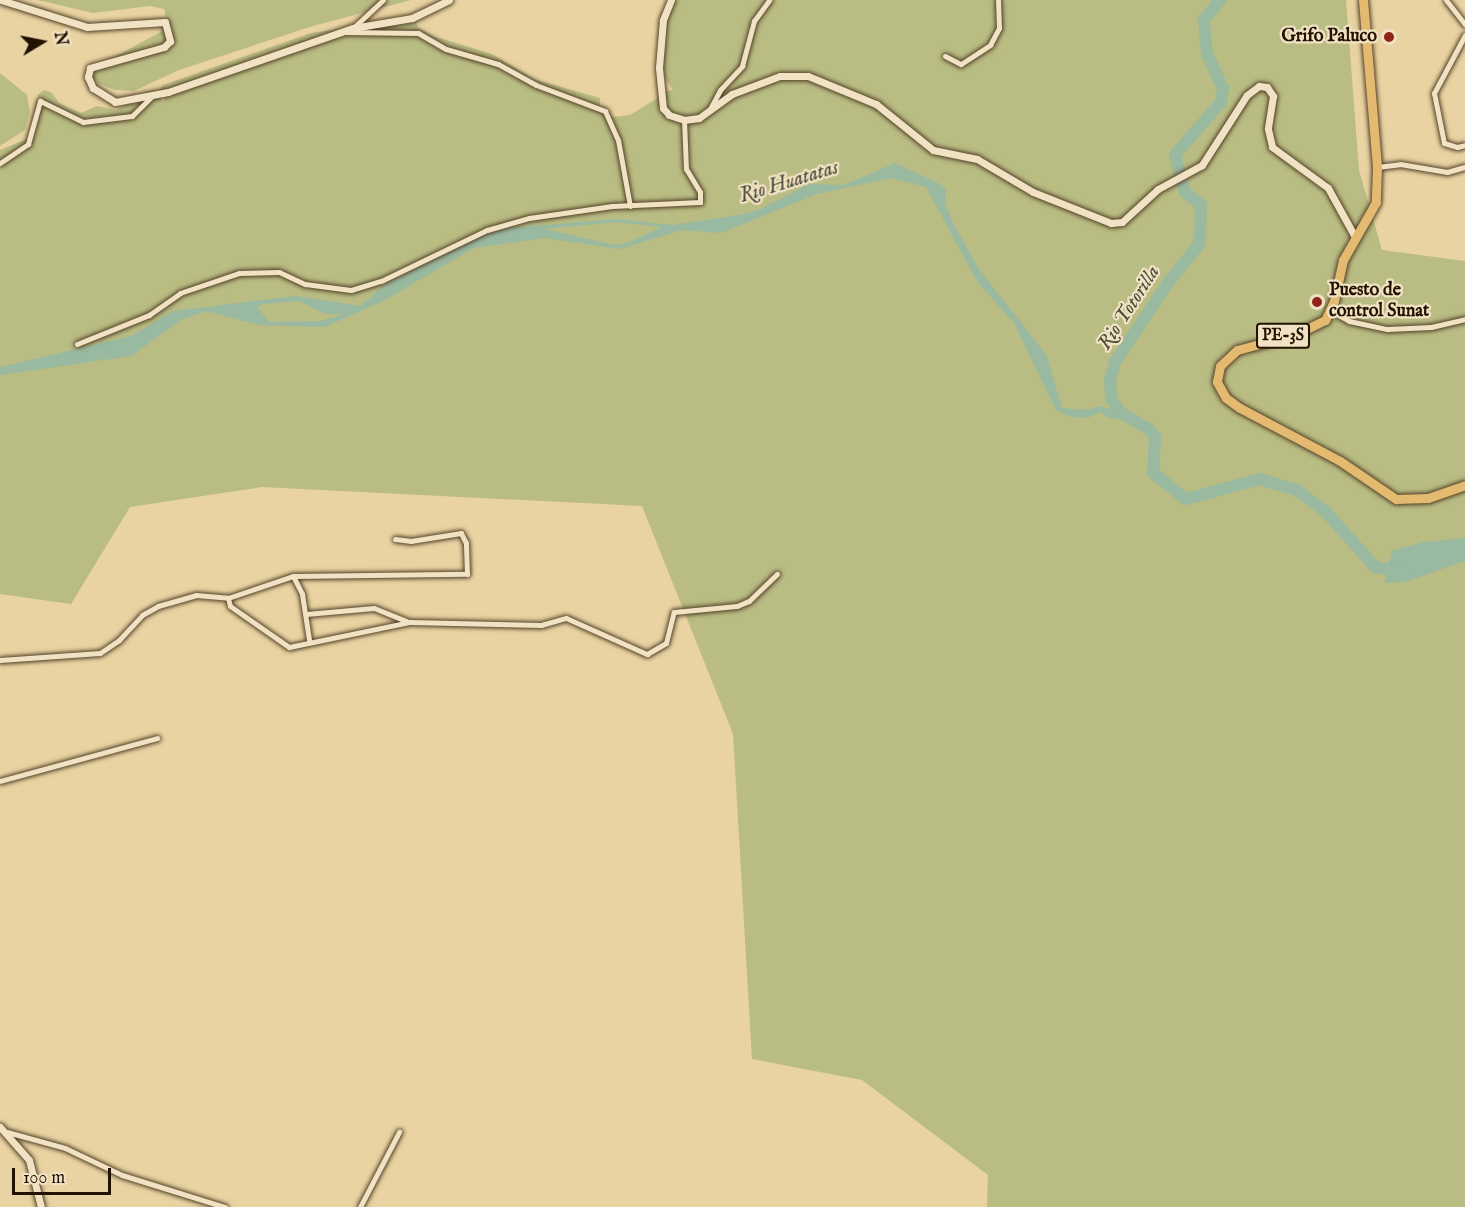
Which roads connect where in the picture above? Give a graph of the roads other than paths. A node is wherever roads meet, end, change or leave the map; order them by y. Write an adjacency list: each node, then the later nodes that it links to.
1 (1, 0): 14 (street)
2 (382, 0): 10 (street)
3 (449, 0): 10 (street)
4 (671, 0): 16 (street)
5 (769, 0): 15 (street)
6 (998, 0): 13 (street)
7 (1363, 0): 19 (highway, PE-3S)
8 (1446, 0): 9 (street)
9 (1465, 24)
10 (354, 28): 11 (street)
11 (344, 32): 14 (street); 21 (street)
12 (1465, 35): 17 (street)
13 (945, 56)
14 (151, 97): 18 (street)
15 (709, 111): 16 (street); 22 (street)
16 (684, 120): 21 (street)
17 (1465, 145)
18 (0, 163)
19 (1377, 167): 20 (street); 22 (highway, PE-3S)
20 (1465, 167)
21 (630, 206): 25 (street)
22 (1355, 237): 23 (highway, PE-3S)
23 (1331, 311): 24 (street); 26 (highway, PE-3S)
24 (1465, 319)
25 (77, 344)
26 (1465, 485)
27 (395, 539): 29 (street)
28 (777, 574): 32 (street)
29 (293, 576): 30 (street); 31 (street)
30 (228, 598): 33 (street); 34 (street)
31 (306, 614): 32 (street); 33 (street)
32 (410, 622): 33 (street)
33 (309, 640)
34 (0, 660)
35 (157, 738): 36 (street)
36 (0, 781)
37 (0, 1127): 38 (street)
38 (7, 1132): 40 (street); 41 (street)
39 (399, 1132): 42 (street)
40 (41, 1207)
41 (225, 1207)
42 (360, 1207)

